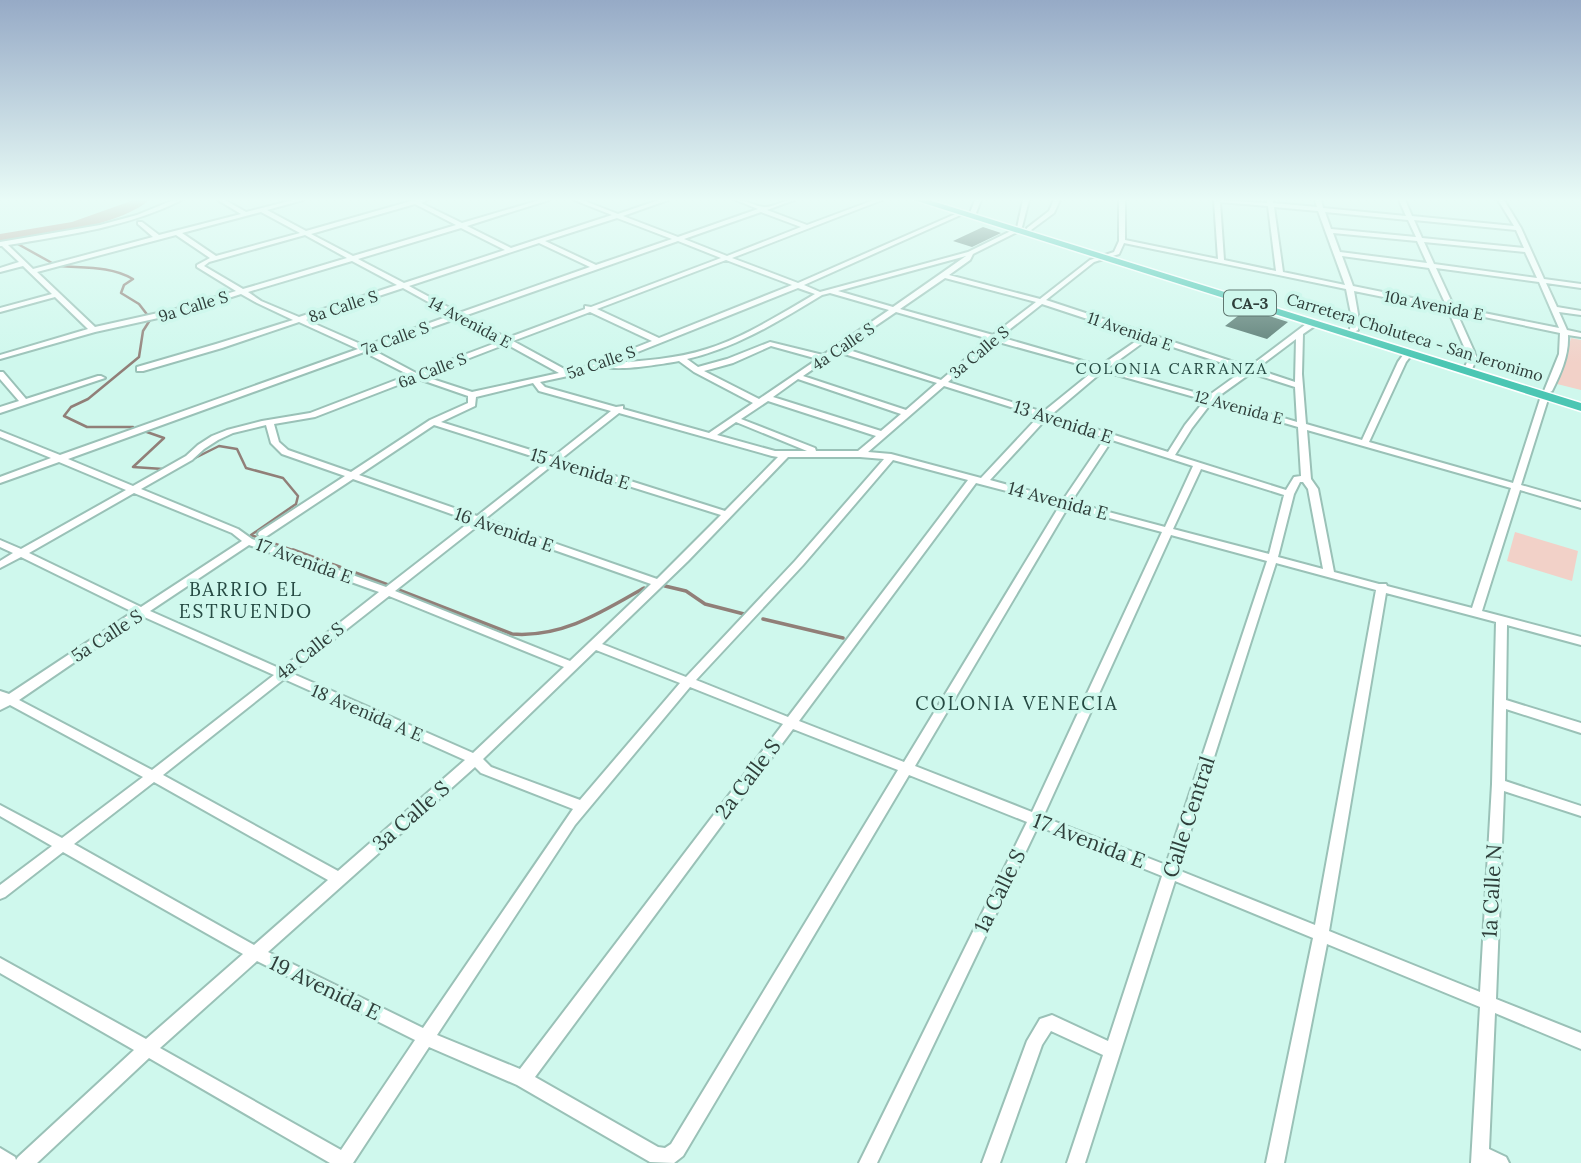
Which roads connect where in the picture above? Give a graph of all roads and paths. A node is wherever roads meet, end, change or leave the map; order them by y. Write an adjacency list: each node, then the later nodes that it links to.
1 (13, 254): 29 (street)
2 (93, 254): 33 (street)
3 (209, 254): 27 (street)
4 (232, 254): 27 (street)
5 (345, 254): 25 (street, 14 Avenida E)
6 (365, 254): 25 (street, 9a Calle S)
7 (496, 254): 37 (street, 8a Calle S)
8 (568, 254): 31 (street)
9 (632, 254): 31 (street, 7a Calle S)
10 (713, 254): 26 (street)
11 (732, 254): 26 (street, 6a Calle S)
12 (871, 254): 39 (street, 5a Calle S)
13 (966, 254): 42 (street, 4a Calle S)
14 (970, 254): 35 (street, 4a Calle S)
15 (1103, 254): 24 (highway, Carretera Choluteca - San Jeronimo / CA-3)
16 (1112, 254): 24 (street, 3a Calle S)
17 (1185, 254): 28 (street, 10a Avenida E)
18 (1221, 254): 28 (street)
19 (1277, 254): 34 (street)
20 (1337, 254): 40 (street)
21 (1346, 254): 30 (street)
22 (1426, 254): 30 (street)
23 (1529, 254): 36 (street)
24 (1109, 256): 45 (street, 3a Calle S); 54 (highway, Carretera Choluteca - San Jeronimo / CA-3); 56 (highway, Carretera Choluteca - San Jeronimo / CA-3)
25 (352, 258): 37 (street, 14 Avenida E); 41 (street, 9a Calle S)
26 (722, 258): 39 (street); 46 (street, 6a Calle S)
27 (216, 259): 41 (street)
28 (1221, 262): 34 (street, 10a Avenida E)
29 (24, 263): 32 (street); 33 (street)
30 (1431, 265): 36 (street); 47 (street)
31 (595, 267): 52 (street, 7a Calle S)
32 (0, 270)
33 (32, 271): 44 (street)
34 (1280, 273): 40 (street, 10a Avenida E)
35 (944, 275): 45 (street, 11 Avenida E); 50 (street, 4a Calle S)
36 (1539, 281): 38 (street); 48 (street)
37 (403, 286): 52 (street, 14 Avenida E); 53 (street, 8a Calle S)
38 (1581, 286)
39 (794, 287): 43 (street); 63 (street, 5a Calle S)
40 (1350, 288): 47 (street, 10a Avenida E); 56 (street)
41 (239, 292): 53 (street); 55 (street, 9a Calle S)
42 (833, 292): 43 (street, 4a Calle S); 50 (street, 12 Avenida E)
43 (816, 294): 66 (street)
44 (55, 295): 49 (street); 55 (street)
45 (1041, 301): 60 (street, 3a Calle S); 61 (street, 11 Avenida E)
46 (588, 308): 62 (street, 6a Calle S); 63 (street)
47 (1451, 308): 57 (street, 10a Avenida E); 75 (street)
48 (1553, 309): 51 (street); 57 (street)
49 (0, 310)
50 (897, 310): 60 (street, 12 Avenida E); 65 (street, 4a Calle S)
51 (1581, 313)
52 (457, 316): 62 (street, 14 Avenida E); 64 (street, 7a Calle S)
53 (299, 320): 64 (street); 74 (street, 8a Calle S)
54 (1313, 323): 58 (street); 67 (highway, Carretera Choluteca - San Jeronimo / CA-3)
55 (93, 330): 68 (street, 9a Calle S)
56 (1354, 330): 75 (highway, Carretera Choluteca - San Jeronimo / CA-3)
57 (1564, 331): 59 (street, 10a Avenida E); 86 (street)
58 (1300, 334): 77 (street); 85 (street)
59 (1581, 335)
60 (995, 337): 73 (street, 12 Avenida E); 84 (street, 3a Calle S)
61 (1146, 337): 73 (street, 2a Calle S); 77 (street, 11 Avenida E)
62 (505, 341): 79 (street, 14 Avenida E); 80 (street, 6a Calle S)
63 (659, 341): 72 (street, 5a Calle S)
64 (365, 349): 80 (street); 111 (street, 7a Calle S)
65 (838, 349): 70 (street, 4a Calle S); 84 (street, 13 Avenida E)
66 (708, 351): 69 (street); 71 (street)
67 (1409, 353): 75 (highway, Carretera Choluteca - San Jeronimo / CA-3); 105 (street)
68 (0, 357)
69 (680, 358): 72 (street); 76 (street)
70 (825, 358): 71 (street); 81 (street, 4a Calle S)
71 (719, 365): 76 (street)
72 (594, 367): 79 (street, 5a Calle S)
73 (1102, 368): 88 (street, 12 Avenida E); 96 (street, 2a Calle S)
74 (140, 369)
75 (1469, 369): 86 (highway, Carretera Choluteca - San Jeronimo / CA-3)
76 (697, 370): 89 (street)
77 (1248, 371): 85 (street, 11 Avenida E); 88 (street)
78 (0, 374): 91 (street)
79 (568, 374): 83 (street, 5a Calle S)
80 (416, 376): 87 (street); 99 (street, 6a Calle S)
81 (799, 377): 89 (street, 4a Calle S); 95 (street)
82 (101, 378): 91 (street)
83 (536, 382): 87 (street, 5a Calle S); 93 (street, 14 Avenida E)
84 (942, 383): 95 (street, 3a Calle S); 96 (street, 13 Avenida E)
85 (1300, 386): 100 (street)
86 (1546, 393): 90 (highway, Carretera Choluteca - San Jeronimo / CA-3); 92 (highway, Carretera Choluteca - San Jeronimo / CA-3); 118 (street)
87 (472, 395): 98 (street, 5a Calle S)
88 (1210, 399): 100 (street, 12 Avenida E); 109 (street)
89 (764, 400): 97 (street, 4a Calle S); 102 (street)
90 (1581, 401)
91 (24, 402): 94 (street)
92 (1581, 407)
93 (620, 408): 103 (street, 14 Avenida E); 112 (street, 4a Calle S)
94 (0, 410)
95 (907, 413): 102 (street, 3a Calle S)
96 (1044, 416): 104 (street, 13 Avenida E); 117 (street, 2a Calle S)
97 (736, 419): 103 (street, 4a Calle S); 106 (street)
98 (433, 422): 112 (street, 15 Avenida E); 114 (street, 5a Calle S)
99 (270, 423): 114 (street, 16 Avenida E); 119 (street, 6a Calle S)
100 (1303, 424): 105 (street, 12 Avenida E); 115 (street)
101 (0, 434): 111 (street, 17 Avenida E)
102 (880, 434): 107 (street, 3a Calle S)
103 (712, 435): 108 (street, 14 Avenida E)
104 (1110, 437): 109 (street, 13 Avenida E); 121 (street)
105 (1365, 442): 118 (street, 12 Avenida E)
106 (818, 453): 107 (street, 14 Avenida E); 108 (street, 14 Avenida E)
107 (860, 454): 110 (street, 14 Avenida E)
108 (785, 455): 123 (street, 3a Calle S)
109 (1170, 456): 113 (street, 13 Avenida E)
110 (891, 457): 117 (street, 14 Avenida E); 143 (street)
111 (57, 460): 116 (street, 7a Calle S); 119 (street, 17 Avenida E)
112 (552, 460): 123 (street, 15 Avenida E); 124 (street, 4a Calle S)
113 (1198, 465): 120 (street, 13 Avenida E); 125 (street, 1a Calle S)
114 (351, 475): 124 (street, 16 Avenida E); 126 (street, 5a Calle S)
115 (1306, 479): 120 (street); 132 (street)
116 (0, 480)
117 (979, 480): 121 (street, 14 Avenida E); 146 (street, 2a Calle S)
118 (1517, 485): 122 (street, 12 Avenida E); 137 (street)
119 (135, 489): 127 (street, 17 Avenida E); 129 (street, 6a Calle S)
120 (1289, 494): 130 (street, Calle Central)
121 (1066, 503): 125 (street, 14 Avenida E); 149 (street)
122 (1581, 505)
123 (726, 514): 133 (street, 3a Calle S)
124 (476, 521): 133 (street, 16 Avenida E); 135 (street, 4a Calle S)
125 (1169, 530): 130 (street, 14 Avenida E); 155 (street, 1a Calle S)
126 (263, 534)
127 (248, 541): 135 (street, 17 Avenida E); 136 (street, 5a Calle S)
128 (0, 543): 129 (street, 18 Avenida A E)
129 (22, 552): 131 (street, 6a Calle S); 136 (street, 18 Avenida A E)
130 (1273, 558): 132 (street, 14 Avenida E); 157 (street, Calle Central)
131 (0, 565)
132 (1329, 573): 134 (street, 14 Avenida E)
133 (658, 583): 140 (street, 3a Calle S)
134 (1382, 586): 137 (street, 14 Avenida E); 160 (street)
135 (386, 591): 141 (street, 17 Avenida E); 142 (street, 4a Calle S)
136 (142, 612): 142 (street, 18 Avenida A E); 144 (street, 5a Calle S)
137 (1476, 612): 138 (street, 14 Avenida E)
138 (1502, 619): 139 (street, 14 Avenida E); 145 (street, 1a Calle N)
139 (1581, 641)
140 (595, 645): 141 (street, 3a Calle S); 143 (street, 17 Avenida E)
141 (572, 666): 148 (street, 3a Calle S)
142 (280, 675): 148 (street, 18 Avenida A E); 150 (street, 4a Calle S)
143 (688, 682): 146 (street, 17 Avenida E); 152 (street)
144 (3, 701): 150 (street)
145 (1499, 702): 147 (street); 151 (street, 1a Calle N)
146 (790, 723): 149 (street, 17 Avenida E); 168 (street, 2a Calle S)
147 (1581, 728)
148 (475, 760): 152 (street, 18 Avenida A E); 158 (street, 3a Calle S)
149 (905, 769): 155 (street, 17 Avenida E); 171 (street)
150 (153, 776): 156 (street, 4a Calle S); 158 (street)
151 (1498, 785): 154 (street); 163 (street, 1a Calle N)
152 (583, 807): 164 (street)
153 (0, 810): 156 (street, 19 Avenida E)
154 (1581, 811)
155 (1035, 819): 157 (street, 17 Avenida E); 176 (street, 1a Calle S)
156 (62, 847): 159 (street, 4a Calle S); 161 (street, 19 Avenida E)
157 (1171, 873): 160 (street, 17 Avenida E); 167 (street, Calle Central)
158 (340, 879): 161 (street, 3a Calle S)
159 (0, 893)
160 (1321, 935): 163 (street, 17 Avenida E); 178 (street)
161 (255, 953): 164 (street, 19 Avenida E); 166 (street, 3a Calle S)
162 (0, 965): 166 (street)
163 (1486, 1002): 165 (street, 17 Avenida E); 170 (street, 1a Calle N)
164 (427, 1038): 168 (street, 19 Avenida E); 172 (street)
165 (1581, 1041)
166 (147, 1049): 172 (street); 175 (street, 3a Calle S)
167 (1112, 1052): 173 (street, Calle Central); 177 (street)
168 (523, 1079): 171 (street, 19 Avenida E)
169 (0, 1157): 174 (street)
170 (1480, 1158): 179 (street)
171 (666, 1159)
172 (343, 1162)
173 (1079, 1162)
174 (9, 1163)
175 (24, 1163)
176 (868, 1163)
177 (990, 1163)
178 (1275, 1163)
179 (1500, 1163)

